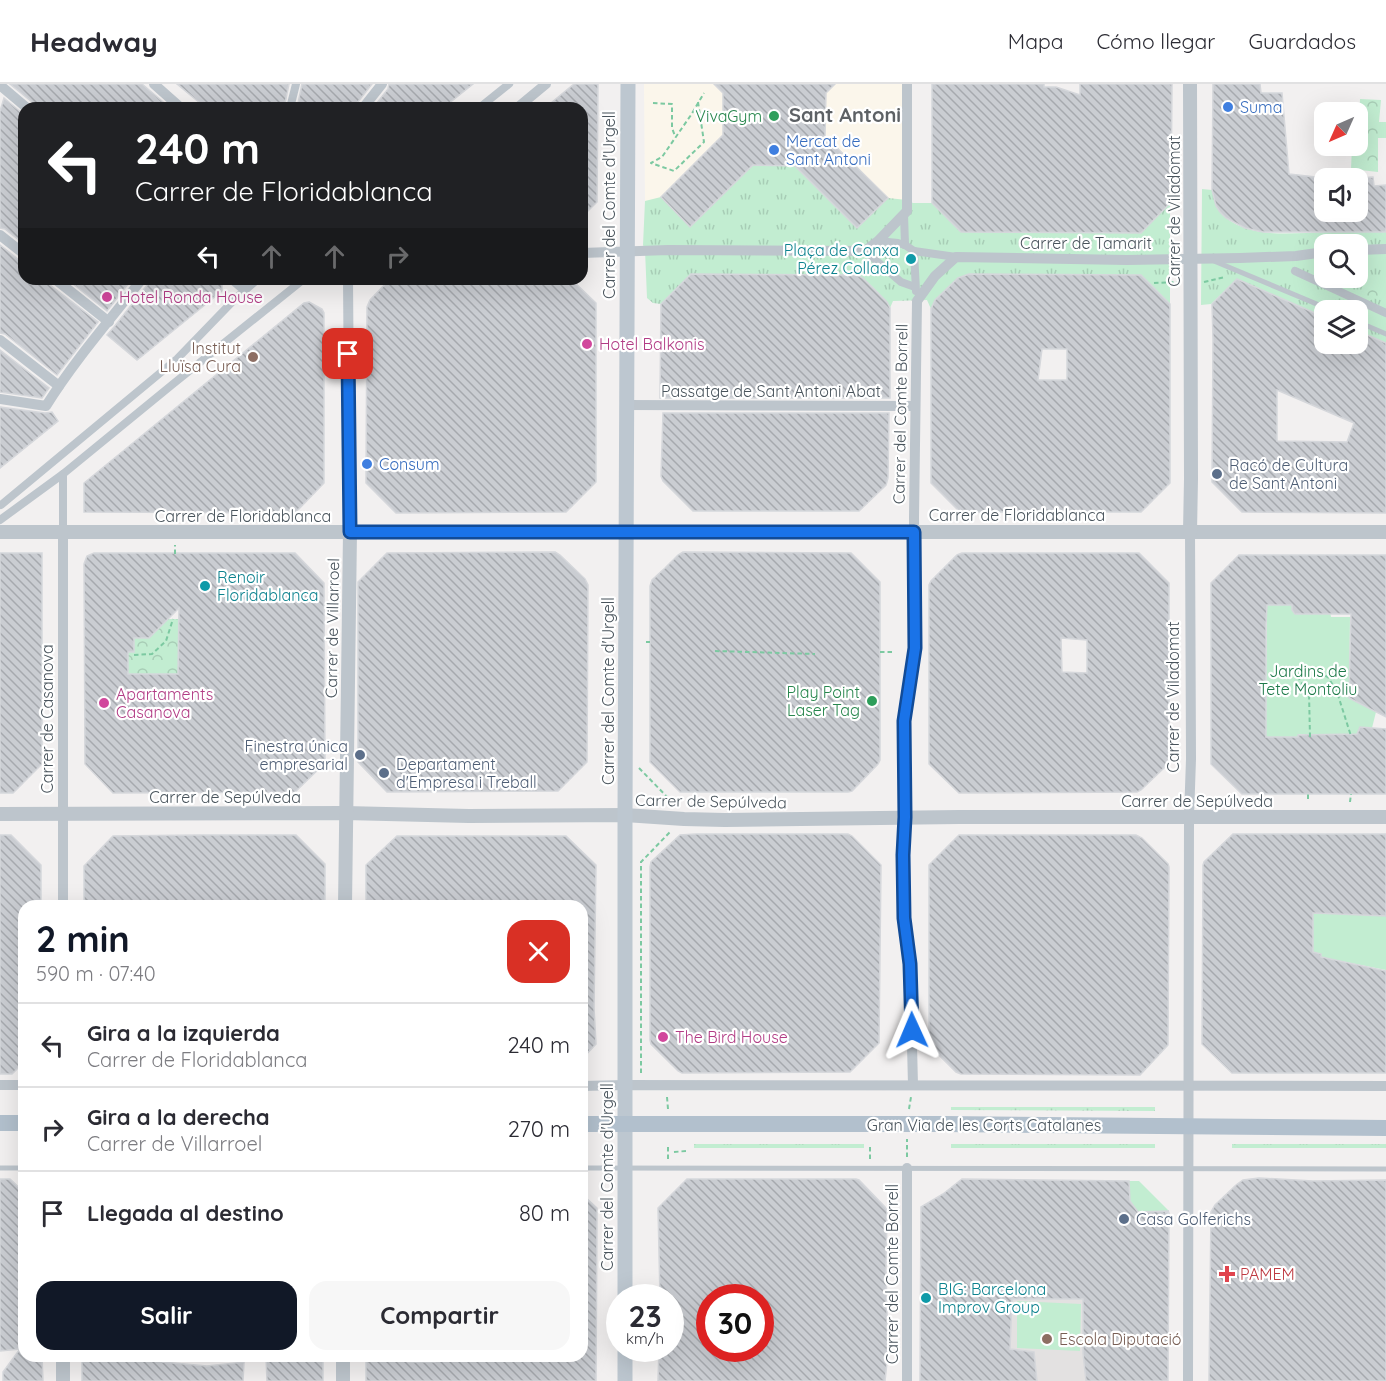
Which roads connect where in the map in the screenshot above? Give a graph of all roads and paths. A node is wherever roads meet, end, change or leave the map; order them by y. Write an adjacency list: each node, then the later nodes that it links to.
1 (154, 84): 10 (street)
2 (296, 84): 14 (street)
3 (382, 84): 15 (street)
4 (509, 84): 16 (street)
5 (546, 84): 17 (street)
6 (628, 84): 30 (main road, Carrer del Comte d'Urgell)
7 (907, 84): 21 (street)
8 (1190, 84): 34 (street, Carrer de Viladomat)
9 (1, 86): 12 (street)
10 (166, 89): 13 (street)
11 (704, 93): 18 (path)
12 (20, 102)
13 (177, 102)
14 (292, 102)
15 (368, 102)
16 (486, 102)
17 (524, 102)
18 (698, 102): 20 (path); 20 (path)
19 (653, 103): 20 (path)
20 (675, 136)
21 (904, 214): 23 (street); 24 (street)
22 (0, 235): 25 (street)
23 (878, 241): 24 (street); 28 (street)
24 (905, 245): 29 (street)
25 (18, 249)
26 (1386, 249): 27 (street)
27 (1368, 250)
28 (865, 251): 30 (street); 47 (street)
29 (914, 251): 33 (street); 47 (street)
30 (626, 252): 31 (street); 58 (main road, Carrer del Comte d'Urgell)
31 (588, 253)
32 (1314, 253): 35 (street, Carrer de Tamarit)
33 (956, 257): 34 (street, Carrer de Tamarit); 49 (street, Carrer del Comte Borrell)
34 (1190, 258): 35 (street, Carrer de Tamarit); 67 (street, Carrer de Viladomat)
35 (1207, 258): 50 (lane)
36 (1295, 271): 51 (street)
37 (1234, 275): 39 (path)
38 (1180, 282): 40 (path)
39 (1201, 282)
40 (1154, 283)
41 (63, 285): 52 (street)
42 (137, 285): 52 (street)
43 (239, 285): 48 (street)
44 (251, 285): 48 (street)
45 (296, 285): 60 (street)
46 (348, 285): 64 (street, Carrer de Villarroel)
47 (915, 287): 49 (street)
48 (245, 290): 61 (street)
49 (917, 301): 59 (street, Carrer del Comte Borrell)
50 (1314, 303)
51 (1386, 313)
52 (109, 322): 56 (street)
53 (1368, 326): 54 (lane)
54 (1386, 334)
55 (0, 340): 56 (street)
56 (59, 386): 57 (street)
57 (0, 399)
58 (626, 405): 59 (street, Passatge de Sant Antoni Abat); 65 (main road, Carrer del Comte d'Urgell)
59 (915, 406): 66 (street, Carrer del Comte Borrell)
60 (63, 474): 62 (street); 63 (street)
61 (1, 505)
62 (1, 526): 63 (street, Carrer de Floridablanca)
63 (63, 532): 64 (street, Carrer de Floridablanca); 85 (street, Carrer de Casanova)
64 (350, 532): 65 (street, Carrer de Floridablanca); 86 (street, Carrer de Villarroel)
65 (626, 532): 66 (street, Carrer de Floridablanca); 88 (main road, Carrer del Comte d'Urgell)
66 (914, 532): 67 (street, Carrer de Floridablanca); 89 (street, Carrer del Comte Borrell)
67 (1190, 532): 68 (street, Carrer de Floridablanca); 90 (street, Carrer de Viladomat)
68 (1386, 532)
69 (175, 545): 70 (path)
70 (175, 554)
71 (173, 619): 76 (path)
72 (714, 651): 75 (path)
73 (880, 652): 74 (path)
74 (893, 652)
75 (815, 654)
76 (134, 655)
77 (1352, 736): 78 (path)
78 (1310, 737)
79 (639, 767): 84 (path, Carrer del Comte d'Urgell)
80 (1308, 794): 82 (path)
81 (1351, 794): 83 (path)
82 (1308, 799)
83 (1350, 802)
84 (675, 805)
85 (63, 813): 86 (street, Carrer de Sepúlveda); 87 (street, Carrer de Sepúlveda); 93 (street, Carrer de Casanova)
86 (345, 813): 88 (street, Carrer de Sepúlveda); 94 (street, Carrer de Villarroel)
87 (0, 814)
88 (625, 815): 89 (street, Carrer de Sepúlveda); 98 (main road, Carrer del Comte d'Urgell)
89 (905, 817): 90 (street, Carrer de Sepúlveda); 99 (street, Carrer del Comte Borrell)
90 (1189, 817): 91 (street, Carrer de Sepúlveda); 100 (street, Carrer de Viladomat)
91 (1386, 817)
92 (675, 827): 95 (path)
93 (63, 900)
94 (345, 900)
95 (641, 1076)
96 (0, 1085): 97 (street)
97 (18, 1085)
98 (625, 1085): 99 (street); 102 (street); 108 (main road, Carrer del Comte d'Urgell)
99 (913, 1085): 100 (street); 109 (path)
100 (1189, 1086): 101 (street); 110 (street, Carrer de Viladomat)
101 (1386, 1086)
102 (588, 1088)
103 (667, 1091): 104 (path)
104 (668, 1111)
105 (588, 1118): 108 (main road, Gran Via de les Corts Catalanes)
106 (0, 1123): 107 (main road)
107 (18, 1123)
108 (625, 1124): 109 (main road, Gran Via de les Corts Catalanes); 121 (main road, Carrer del Comte d'Urgell)
109 (907, 1124): 110 (main road, Gran Via de les Corts Catalanes)
110 (1188, 1126): 111 (main road, Gran Via de les Corts Catalanes); 123 (street, Carrer de Viladomat)
111 (1386, 1128)
112 (668, 1144): 116 (path)
113 (870, 1144): 117 (path, Gran Via de les Corts Catalanes)
114 (686, 1151): 115 (path)
115 (674, 1152)
116 (668, 1163)
117 (870, 1163)
118 (588, 1165): 121 (lane)
119 (0, 1168): 120 (lane)
120 (18, 1168)
121 (625, 1168): 122 (lane); 125 (main road, Carrer del Comte d'Urgell)
122 (907, 1168): 123 (lane); 132 (street, Carrer del Comte Borrell)
123 (1188, 1168): 124 (lane); 133 (street, Carrer de Viladomat)
124 (1386, 1169)
125 (625, 1284)
126 (63, 1362): 129 (street)
127 (343, 1362): 130 (street)
128 (626, 1362): 131 (main road)
129 (63, 1381)
130 (343, 1381)
131 (626, 1381)
132 (907, 1381)
133 (1188, 1381)

